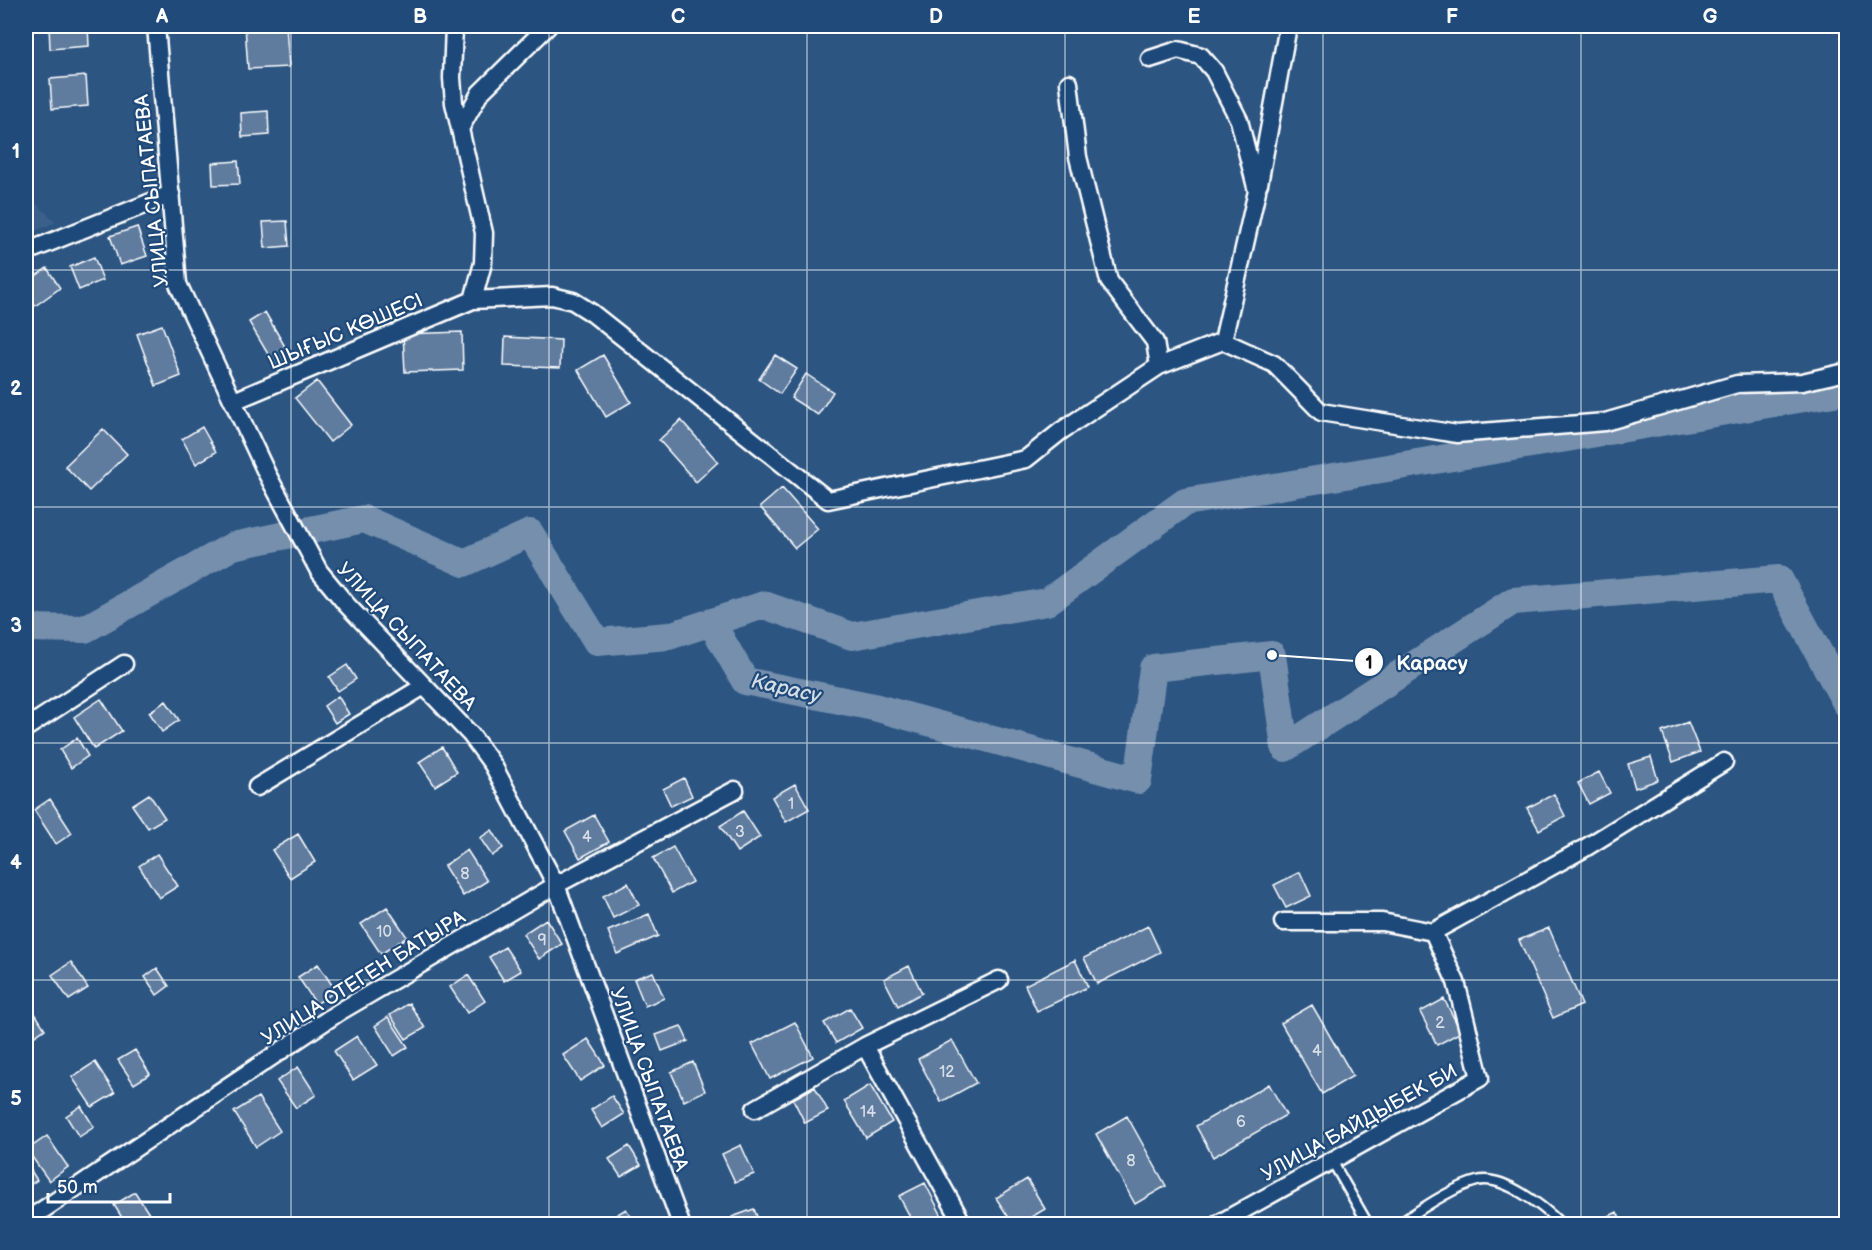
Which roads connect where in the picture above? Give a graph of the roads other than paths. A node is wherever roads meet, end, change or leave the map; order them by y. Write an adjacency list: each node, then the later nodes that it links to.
1 (156, 26): 9 (street, УЛИЦА СЫПАТАЕВА)
2 (454, 26): 7 (street)
3 (548, 26): 7 (street)
4 (1288, 26): 8 (street)
5 (1150, 59): 8 (street)
6 (1069, 83): 13 (street)
7 (461, 127): 11 (street)
8 (1257, 191): 12 (street)
9 (171, 194): 10 (street); 15 (street, УЛИЦА СЫПАТАЕВА)
10 (26, 252)
11 (473, 300): 13 (street); 15 (street, ШЫҒЫС КӨШЕСІ)
12 (1223, 341): 13 (street); 14 (street)
13 (1159, 366)
14 (1846, 372)
15 (234, 401): 17 (street, УЛИЦА СЫПАТАЕВА)
16 (124, 664): 18 (street)
17 (423, 686): 20 (street); 22 (street, УЛИЦА СЫПАТАЕВА)
18 (26, 728)
19 (1724, 762): 24 (street)
20 (257, 787)
21 (735, 790): 22 (street, УЛИЦА ОТЕГЕН БАТЫРА)
22 (556, 885): 29 (street, УЛИЦА ОТЕГЕН БАТЫРА); 30 (street, УЛИЦА СЫПАТАЕВА)
23 (1283, 922): 24 (street)
24 (1433, 932): 28 (street, УЛИЦА БАЙДЫБЕК БИ)
25 (999, 980): 26 (street)
26 (865, 1046): 27 (street); 31 (street)
27 (755, 1108)
28 (1332, 1161): 32 (street, УЛИЦА БАЙДЫБЕК БИ); 33 (lane)
29 (26, 1221)
30 (681, 1224)
31 (963, 1224)
32 (1218, 1224)
33 (1368, 1224)
34 (1400, 1224): 35 (lane)
35 (1561, 1224)

